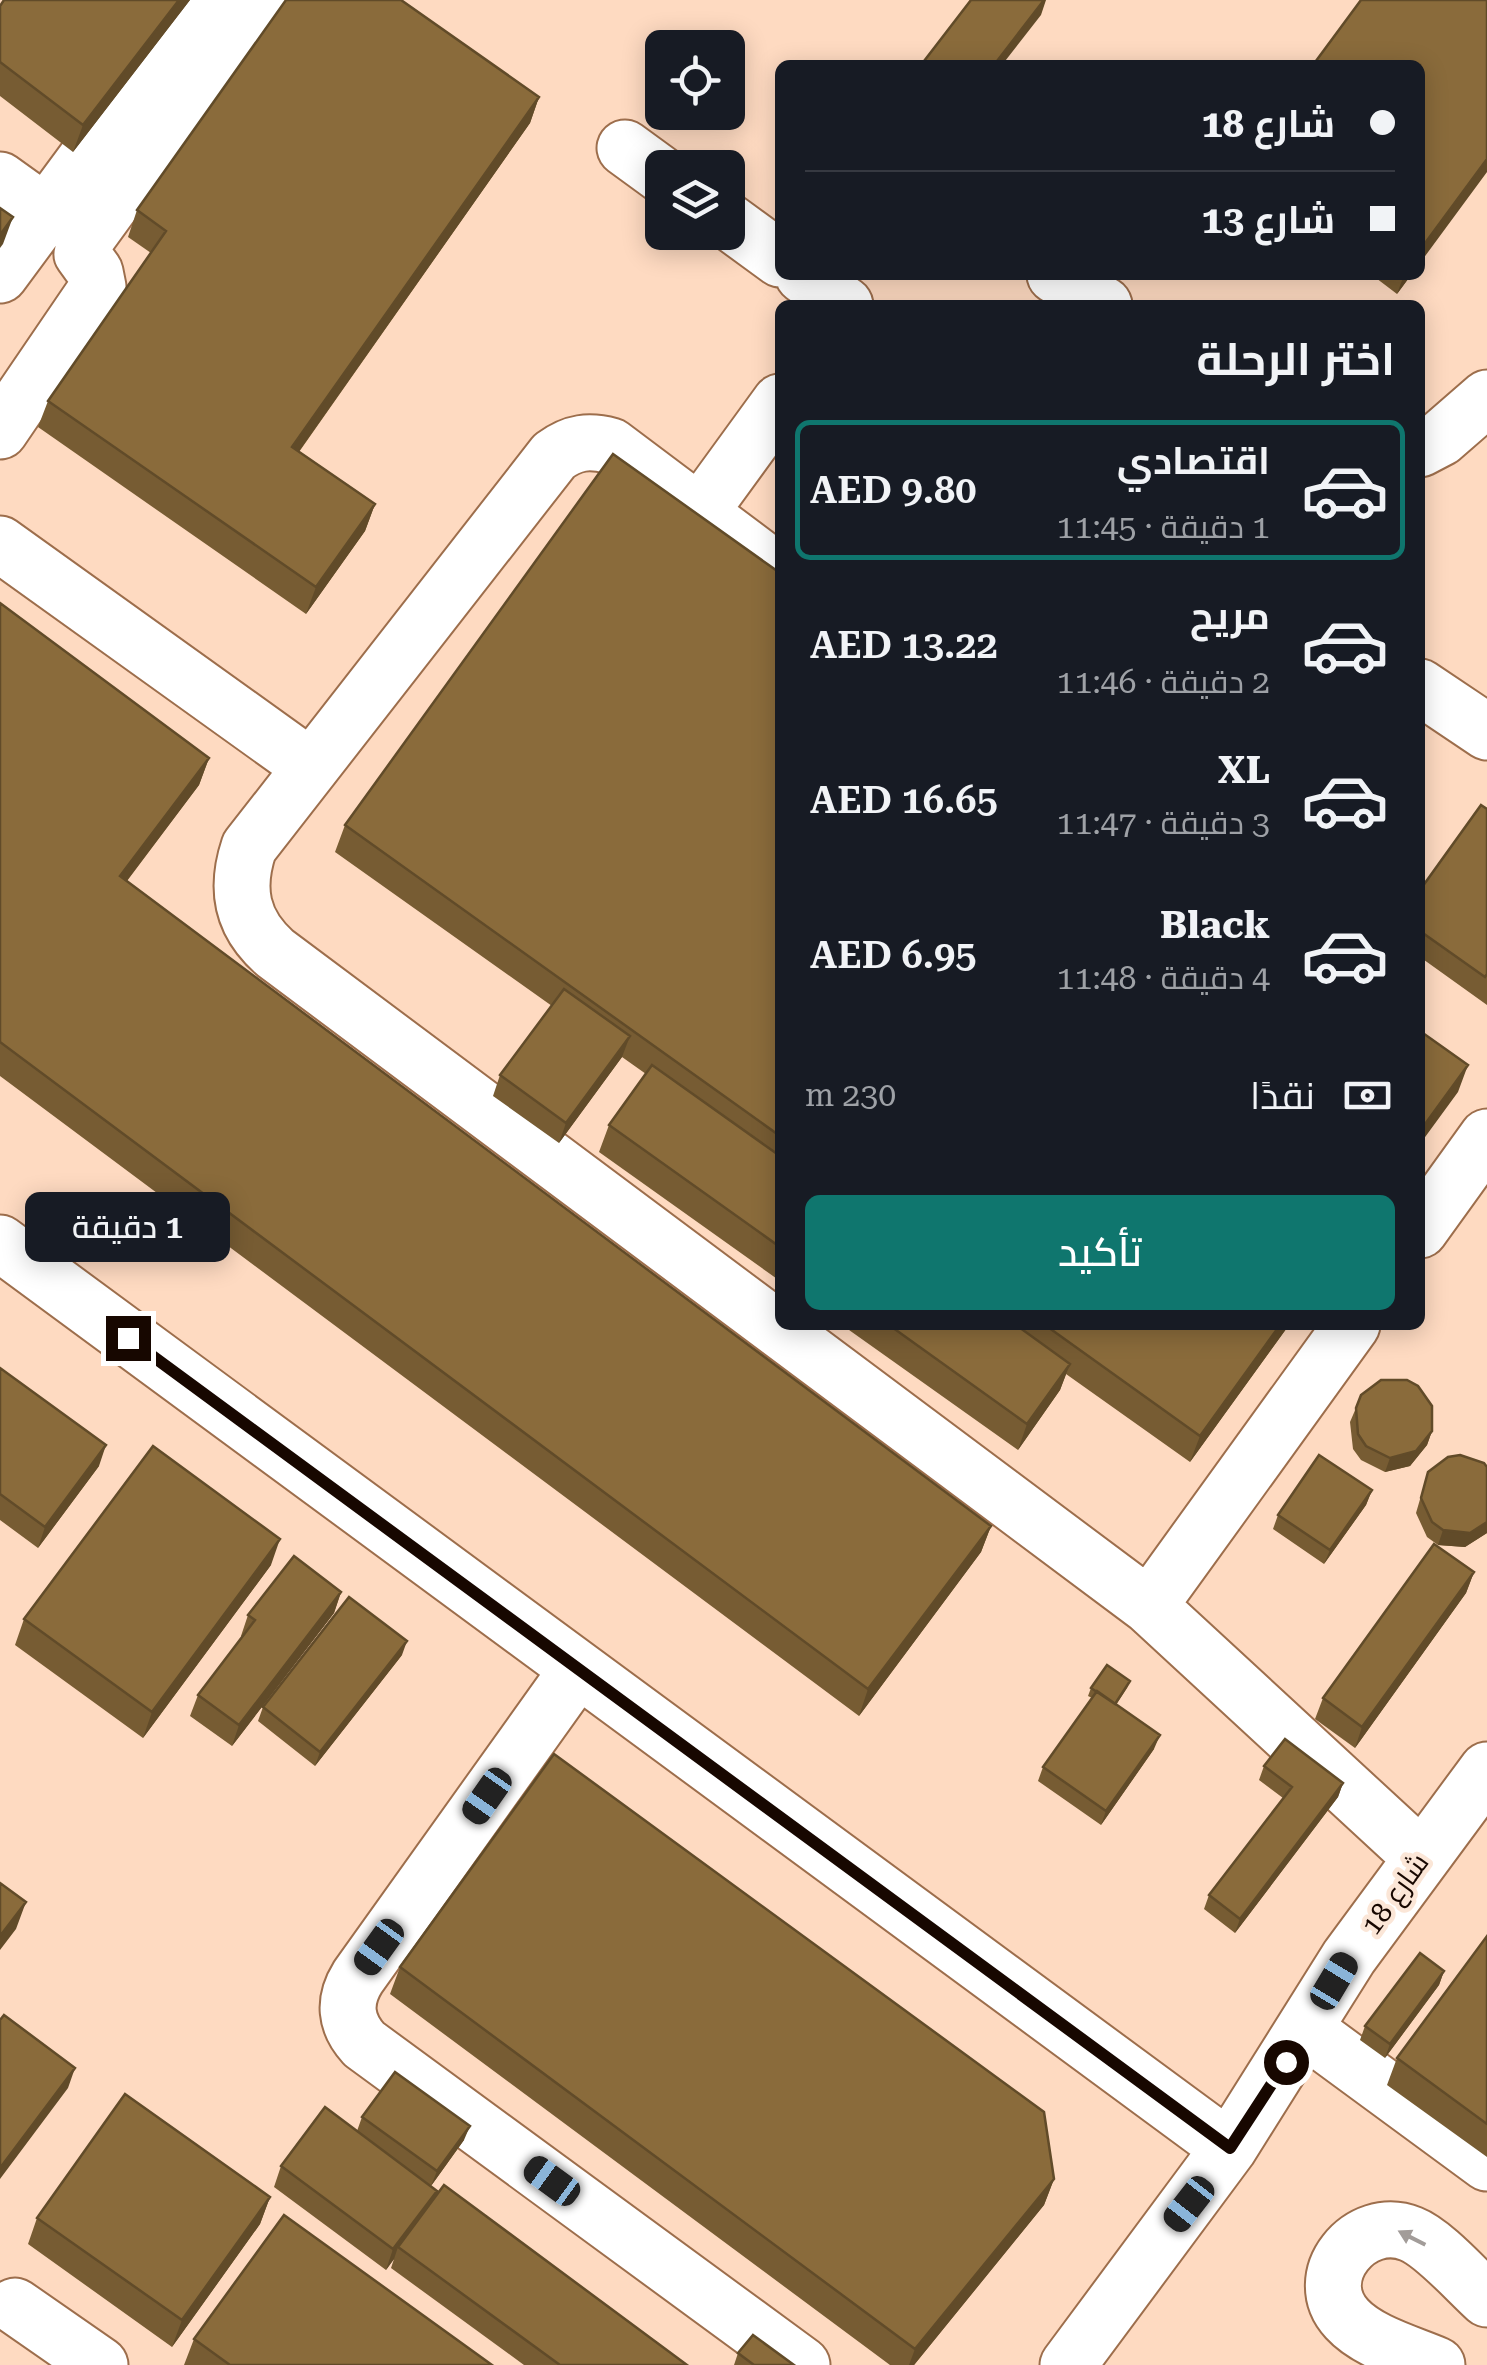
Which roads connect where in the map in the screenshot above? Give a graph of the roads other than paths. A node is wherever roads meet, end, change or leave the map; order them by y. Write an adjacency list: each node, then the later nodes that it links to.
1 (203, 0): 4 (street)
2 (260, 0): 14 (street)
3 (0, 180): 4 (street)
4 (46, 213): 7 (street)
5 (745, 234): 6 (street)
6 (775, 255)
7 (0, 275)
8 (810, 280): 10 (street)
9 (1063, 280): 11 (street)
10 (838, 300)
11 (1096, 300)
12 (1487, 398): 15 (street)
13 (775, 409): 16 (street)
14 (0, 431)
15 (1425, 446)
16 (700, 512): 18 (street); 21 (street)
17 (0, 544): 21 (street)
18 (775, 570)
19 (1425, 691): 20 (street)
20 (1487, 732)
21 (311, 767): 25 (street)
22 (1487, 1138): 23 (street)
23 (1425, 1223)
24 (0, 1243): 29 (street)
25 (775, 1326)
26 (781, 1330): 28 (street)
27 (1348, 1330): 28 (street)
28 (1149, 1606): 31 (street)
29 (578, 1669): 33 (street); 38 (street)
30 (1484, 1779): 31 (street, شارع 18)
31 (1422, 1857): 32 (street, شارع 18)
32 (1306, 2030): 33 (street, شارع 18); 34 (street)
33 (1230, 2148): 39 (street, شارع 18)
34 (1487, 2163)
35 (1487, 2299): 40 (street, one-way to 40)
36 (14, 2306): 37 (street)
37 (100, 2365)
38 (802, 2365)
39 (1068, 2365)
40 (1437, 2365)

